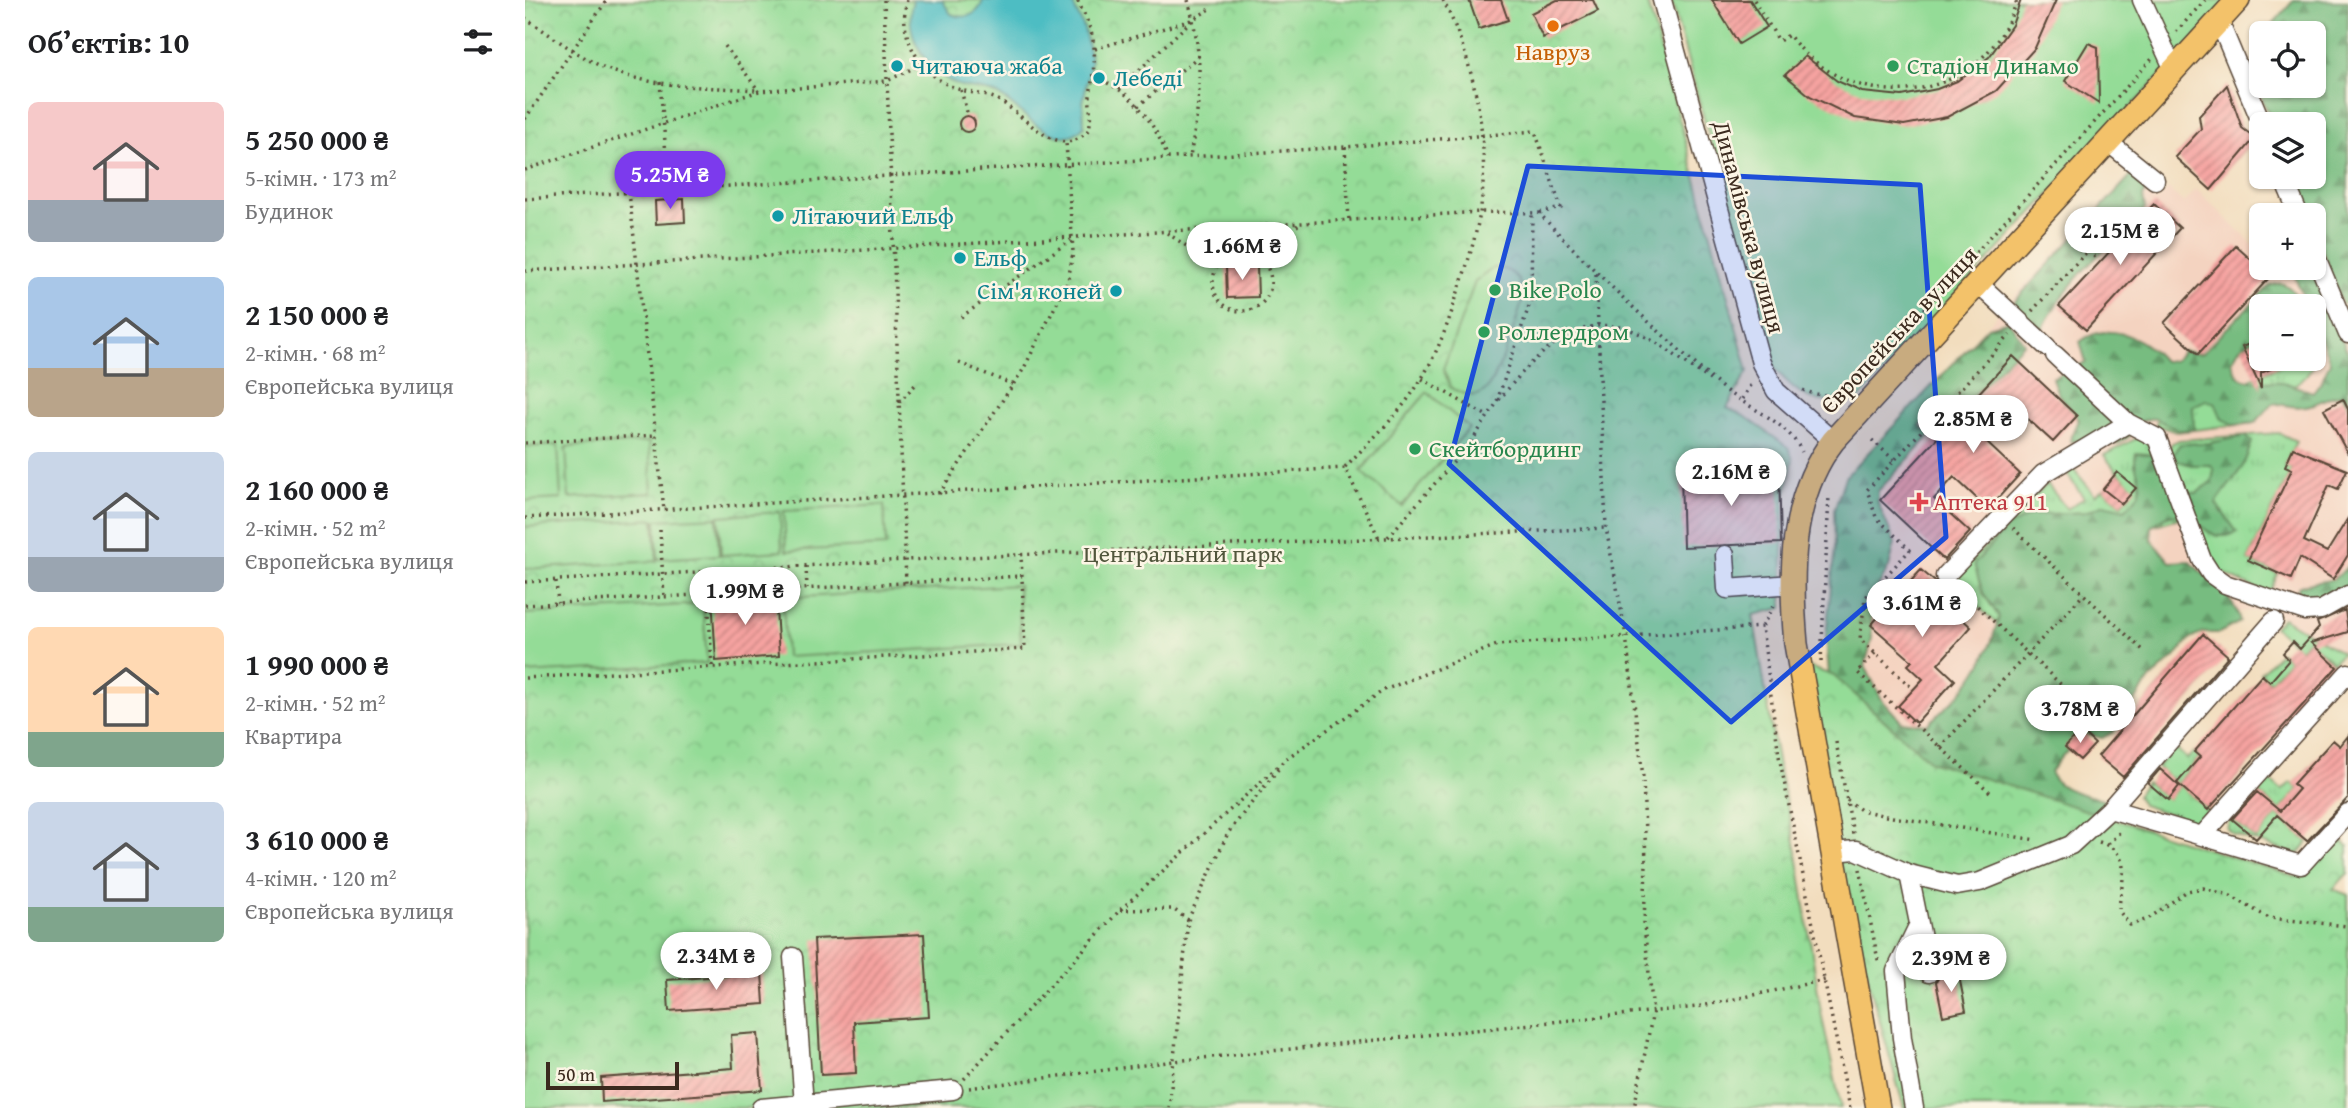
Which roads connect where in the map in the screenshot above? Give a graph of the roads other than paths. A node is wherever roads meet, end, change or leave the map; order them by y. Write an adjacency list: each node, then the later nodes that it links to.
1 (1662, 0): 13 (street, Динамівська вулиця)
2 (2142, 0): 5 (street)
3 (2238, 0): 4 (main road, Європейська вулиця)
4 (2218, 21): 5 (main road, Європейська вулиця); 6 (street)
5 (2173, 70): 7 (main road, Європейська вулиця)
6 (2257, 112)
7 (2108, 142): 8 (street); 10 (main road, Європейська вулиця)
8 (2155, 180)
9 (2326, 280): 11 (street)
10 (1977, 283): 12 (street); 13 (main road, Європейська вулиця)
11 (2348, 334)
12 (2128, 423): 15 (street); 17 (street)
13 (1833, 441): 16 (main road, Європейська вулиця)
14 (1725, 555): 16 (street)
15 (1945, 576)
16 (1788, 585): 23 (main road, Європейська вулиця)
17 (2348, 596)
18 (2274, 621): 20 (street)
19 (2348, 673): 22 (street)
20 (2110, 808): 22 (street); 24 (street)
21 (2348, 813): 22 (street)
22 (2202, 835)
23 (1833, 852): 24 (street); 31 (main road, Європейська вулиця)
24 (1909, 874): 25 (street)
25 (1919, 924): 27 (street); 32 (street)
26 (793, 957): 29 (street)
27 (1929, 973)
28 (953, 1090): 29 (street)
29 (804, 1105): 30 (street)
30 (761, 1108)
31 (1878, 1108)
32 (1914, 1108)

